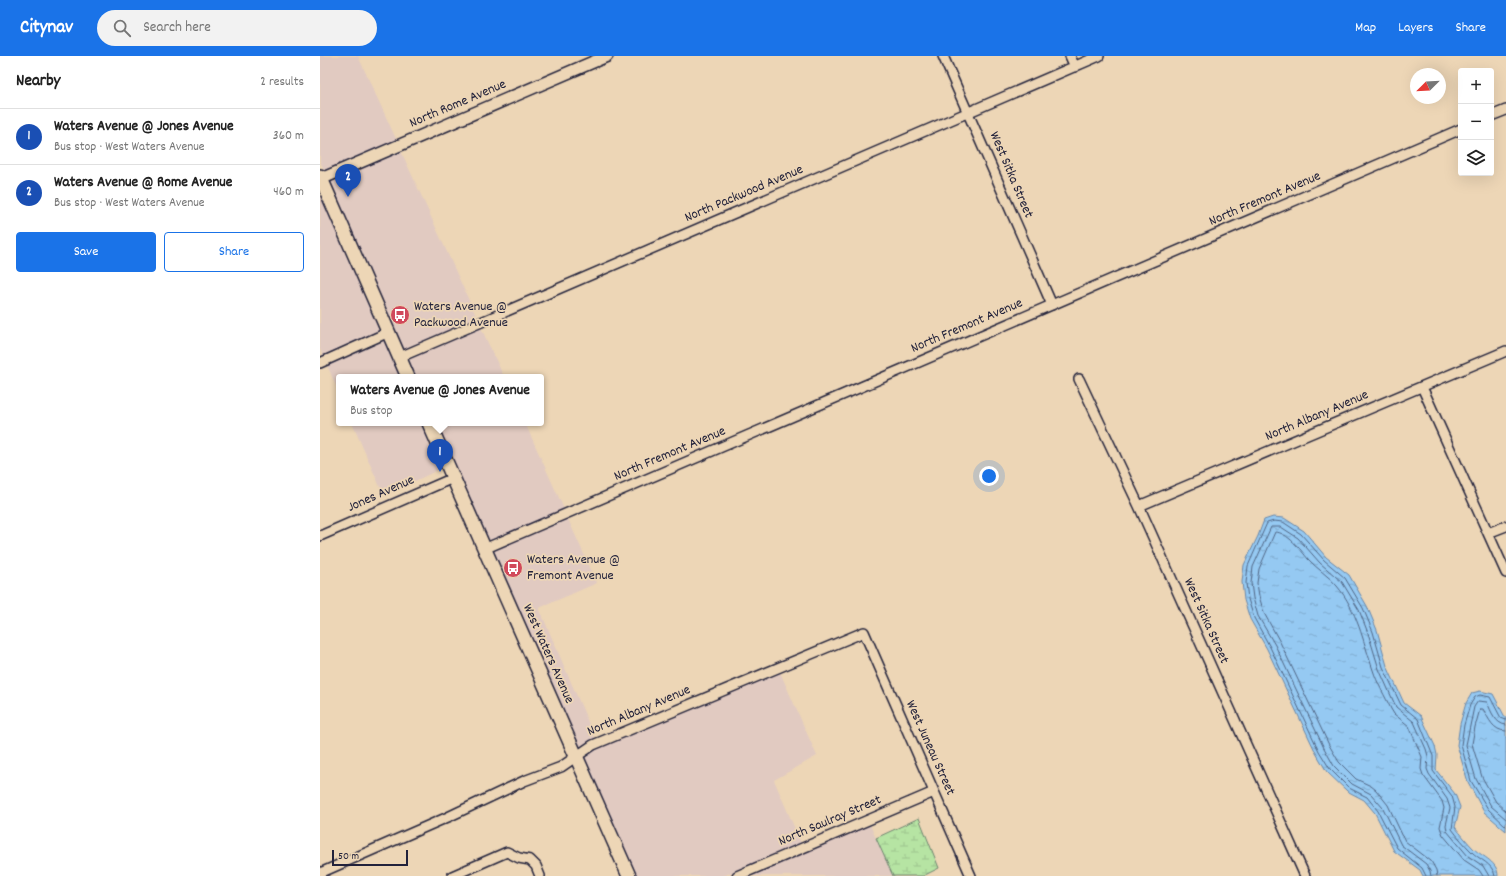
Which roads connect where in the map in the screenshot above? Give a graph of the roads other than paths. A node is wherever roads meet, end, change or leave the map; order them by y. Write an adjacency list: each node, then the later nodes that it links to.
1 (607, 56): 10 (street, North Rome Avenue)
2 (943, 56): 7 (street, West Sitka Street)
3 (1070, 56): 5 (street)
4 (1099, 56): 5 (street, North Packwood Avenue)
5 (1075, 67): 7 (street, North Packwood Avenue)
6 (1506, 110): 8 (street)
7 (968, 112): 11 (street, West Sitka Street); 14 (street, North Packwood Avenue)
8 (1494, 115)
9 (1458, 130): 11 (street, North Fremont Avenue)
10 (320, 178): 12 (main road)
11 (1052, 305): 25 (street, North Fremont Avenue)
12 (389, 332): 14 (main road); 15 (street)
13 (1506, 351): 18 (street, North Albany Avenue)
14 (400, 357): 16 (main road)
15 (320, 363)
16 (407, 374)
17 (1079, 379): 21 (street, West Sitka Street)
18 (1422, 386): 21 (street, North Albany Avenue); 23 (street)
19 (430, 426): 20 (main road, West Waters Avenue)
20 (453, 478): 24 (street, Jones Avenue); 25 (main road, West Waters Avenue)
21 (1139, 506): 36 (street, West Sitka Street)
22 (1506, 526): 23 (street)
23 (1488, 533): 26 (street)
24 (320, 536)
25 (484, 549): 28 (main road, West Waters Avenue)
26 (1506, 573)
27 (864, 632): 28 (street, North Albany Avenue); 29 (street, West Juneau Street)
28 (576, 756): 30 (street, North Albany Avenue); 33 (main road, West Waters Avenue)
29 (934, 792): 34 (street, North Saulray Street); 35 (street, West Juneau Street)
30 (320, 873)
31 (452, 876): 32 (street)
32 (540, 876)
33 (629, 876)
34 (736, 876)
35 (971, 876)
36 (1305, 876)

